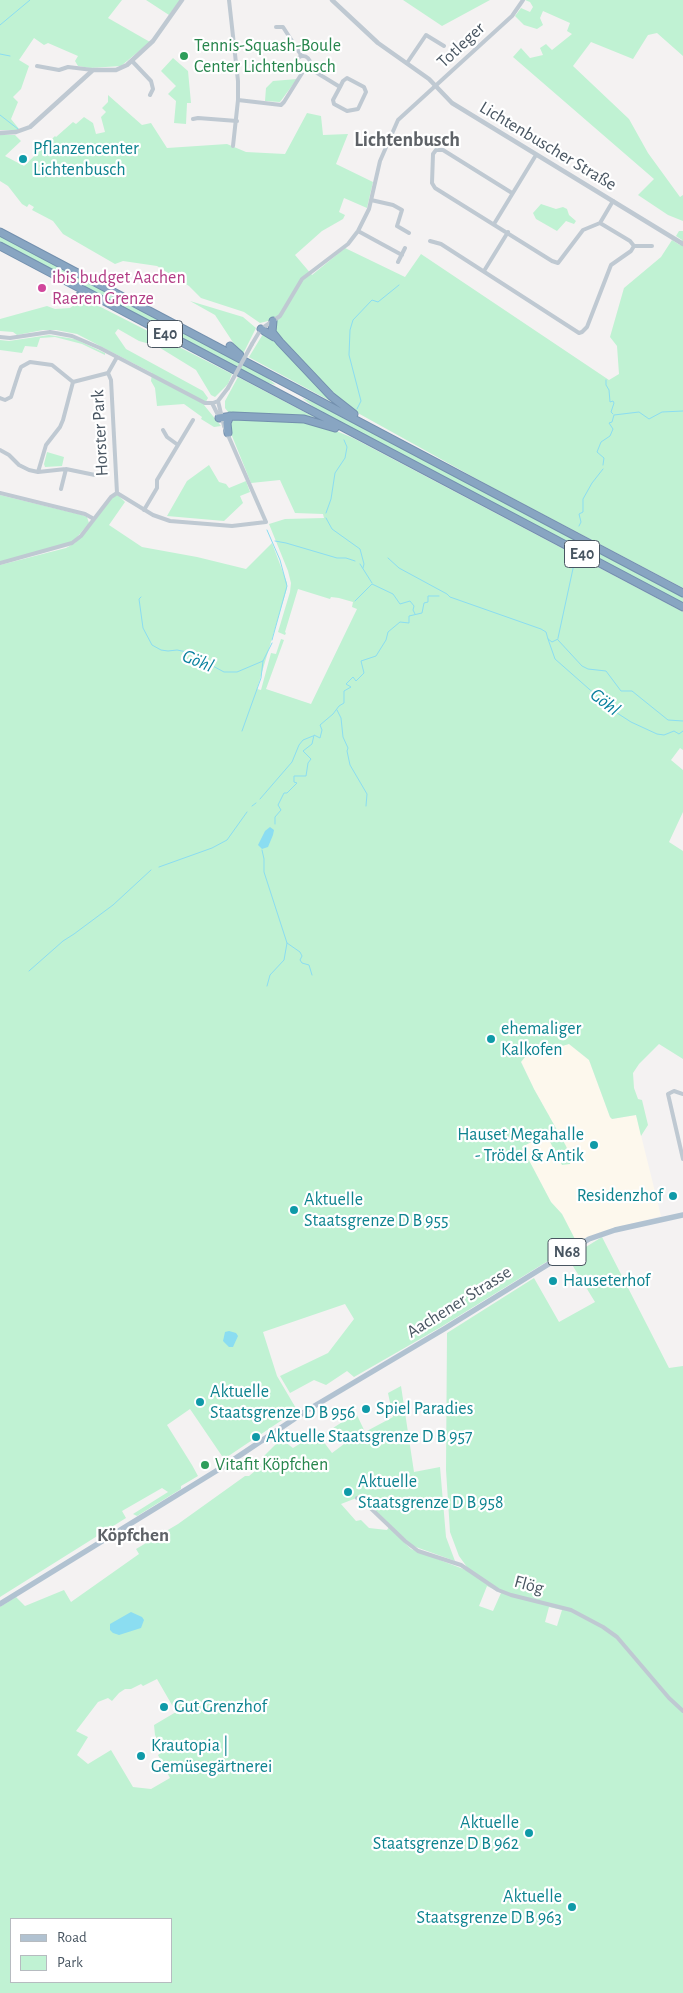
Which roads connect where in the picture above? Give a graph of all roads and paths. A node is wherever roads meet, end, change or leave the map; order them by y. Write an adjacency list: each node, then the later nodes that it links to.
1 (182, 0): 8 (street)
2 (229, 0): 16 (street)
3 (332, 0): 9 (street, Lichtenbuscher Straße)
4 (523, 0): 14 (street, Totleger)
5 (276, 27): 7 (street)
6 (444, 46): 9 (street)
7 (301, 55): 11 (street); 11 (street)
8 (132, 61): 12 (street); 15 (street)
9 (407, 63): 14 (street, Lichtenbuscher Straße)
10 (37, 66): 12 (street)
11 (307, 69): 13 (street); 16 (street)
12 (93, 70): 19 (street)
13 (340, 87): 13 (street)
14 (437, 87): 21 (street, Lichtenbuscher Straße); 23 (street, Totleger)
15 (150, 95)
16 (238, 100): 18 (street)
17 (193, 119): 18 (street)
18 (237, 121): 20 (street)
19 (0, 133)
20 (233, 146)
21 (536, 155): 22 (street); 24 (street, Lichtenbuscher Straße)
22 (512, 193): 26 (street); 26 (street)
23 (372, 200): 27 (street, Totleger); 31 (street)
24 (613, 201): 25 (street); 33 (street, Lichtenbuscher Straße)
25 (600, 223): 30 (street); 35 (street)
26 (494, 224): 30 (street)
27 (358, 230): 39 (street); 44 (street, Totleger)
28 (9, 231): 38 (highway)
29 (0, 232): 38 (highway, E40)
30 (508, 232): 41 (street)
31 (409, 233)
32 (430, 241): 41 (street)
33 (683, 244)
34 (0, 246): 43 (highway, E40)
35 (634, 246): 36 (street); 41 (street)
36 (652, 246)
37 (406, 248): 39 (street)
38 (40, 253): 50 (highway, E40)
39 (402, 255): 40 (street)
40 (398, 262)
41 (484, 271)
42 (79, 296): 43 (highway)
43 (107, 303): 60 (highway, E40)
44 (273, 321): 45 (street, Totleger); 47 (highway)
45 (261, 329): 47 (highway); 54 (street, bridge)
46 (0, 337): 49 (street)
47 (280, 342): 58 (highway)
48 (230, 346): 50 (highway)
49 (117, 357): 51 (street, Horster Park); 55 (street)
50 (250, 363): 58 (highway, E40)
51 (108, 374): 52 (street, Horster Park); 69 (street, Horster Park)
52 (73, 382): 53 (street, Horster Park); 65 (street, Horster Park)
53 (0, 398)
54 (218, 401): 55 (street); 56 (street)
55 (212, 403): 56 (street)
56 (223, 418): 60 (highway); 61 (highway)
57 (193, 420): 62 (street)
58 (367, 426): 73 (highway, E40)
59 (163, 430): 62 (street)
60 (348, 430): 74 (highway, E40)
61 (228, 433): 70 (street)
62 (178, 445): 70 (street)
63 (0, 450): 65 (street, Horster Park)
64 (66, 470): 65 (street, Horster Park); 66 (street, Horster Park); 67 (street, Horster Park)
65 (38, 472)
66 (94, 475)
67 (61, 489)
68 (0, 493): 71 (street)
69 (117, 493): 70 (street); 71 (street)
70 (144, 510)
71 (94, 519): 72 (street)
72 (0, 563)
73 (683, 593)
74 (683, 607)
75 (683, 1094): 76 (street)
76 (683, 1159)
77 (683, 1215): 79 (main road, Aachener Strasse / N68)
78 (357, 1498): 80 (street, Flög)
79 (0, 1604)
80 (683, 1711)

